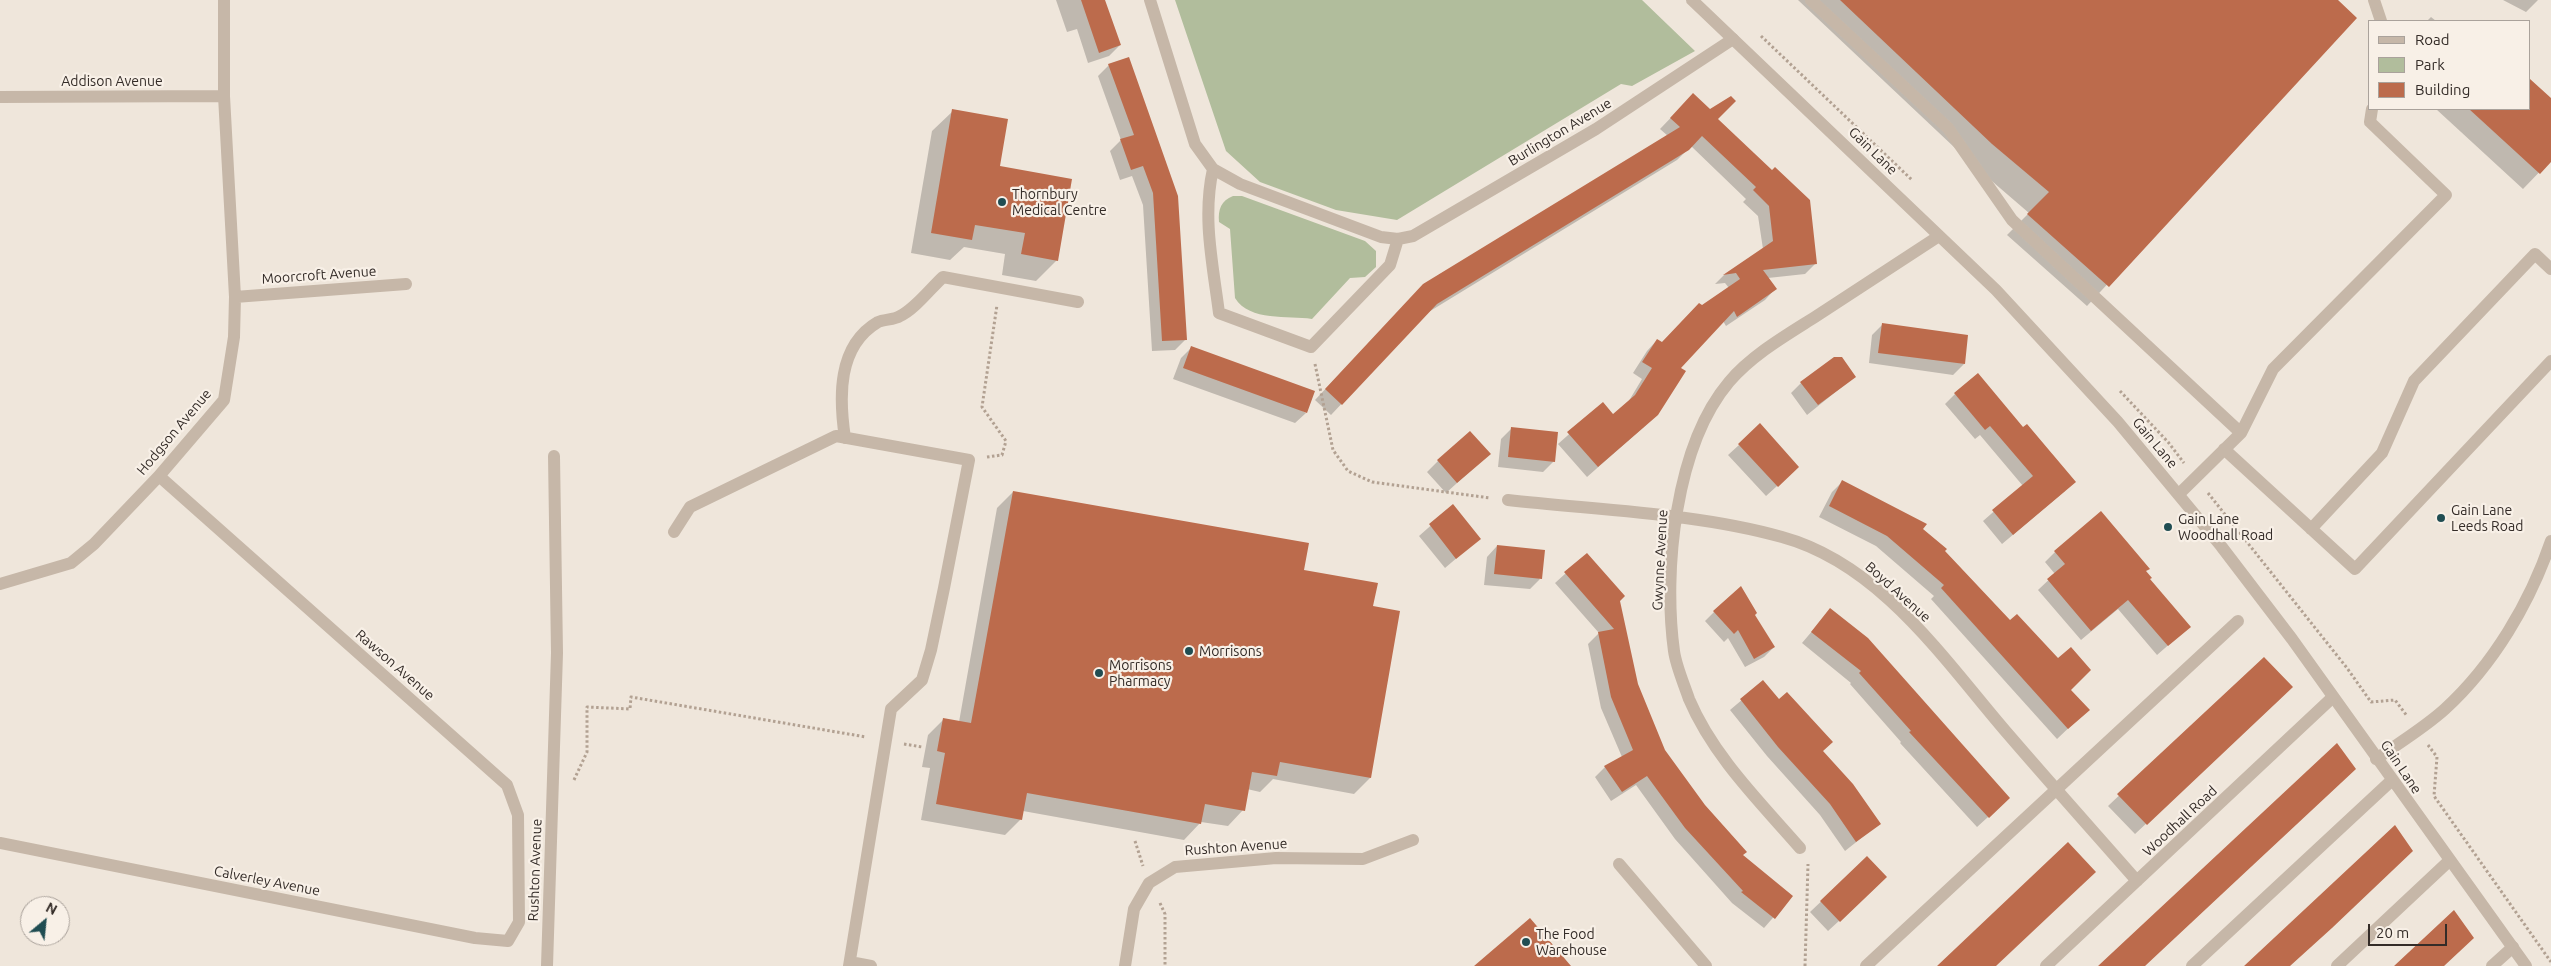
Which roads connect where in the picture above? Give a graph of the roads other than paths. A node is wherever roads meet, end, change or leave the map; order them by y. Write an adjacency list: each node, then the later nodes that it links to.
1 (224, 0): 8 (street, Hodgson Avenue)
2 (1150, 0): 11 (street)
3 (1692, 0): 7 (street, Gain Lane)
4 (1811, 0): 19 (street)
5 (2374, 0): 6 (street)
6 (2381, 20)
7 (1733, 39): 12 (street, Gain Lane); 13 (street, Burlington Avenue)
8 (224, 96): 9 (street, Addison Avenue); 16 (street, Hodgson Avenue)
9 (0, 97)
10 (2372, 110): 19 (street)
11 (1212, 169): 13 (street); 13 (street)
12 (1939, 236): 24 (street, Gain Lane); 26 (street, Gwynne Avenue)
13 (1398, 240)
14 (2551, 269): 27 (street)
15 (406, 284): 16 (street, Moorcroft Avenue)
16 (235, 296): 23 (street, Hodgson Avenue)
17 (1078, 302): 20 (street)
18 (2551, 362): 27 (street)
19 (2241, 433): 21 (street)
20 (845, 438): 28 (street); 44 (street)
21 (2224, 449): 24 (street); 27 (street)
22 (554, 456): 45 (street, Rushton Avenue)
23 (158, 476): 30 (street, Hodgson Avenue); 42 (street, Rawson Avenue)
24 (2180, 494): 32 (street, Gain Lane)
25 (1508, 500): 26 (street, Boyd Avenue)
26 (1674, 518): 35 (street, Boyd Avenue); 38 (street, Gwynne Avenue)
27 (2311, 529)
28 (674, 532)
29 (2551, 541): 33 (street)
30 (0, 584)
31 (2238, 621): 35 (street)
32 (2333, 697): 33 (street, Gain Lane); 41 (street, Woodhall Road)
33 (2376, 759): 34 (street, Gain Lane)
34 (2391, 781): 39 (street, Gain Lane); 51 (street)
35 (2056, 790): 41 (street, Boyd Avenue); 49 (street)
36 (1413, 840): 47 (street, Rushton Avenue)
37 (0, 843): 42 (street, Calverley Avenue)
38 (1800, 848)
39 (2449, 861): 43 (street, Gain Lane); 52 (street)
40 (1619, 864): 48 (street)
41 (2138, 881): 50 (street, Woodhall Road)
42 (519, 922)
43 (2512, 947): 53 (street); 54 (street, Gain Lane)
44 (850, 964): 46 (street)
45 (547, 966)
46 (871, 966)
47 (1125, 966)
48 (1706, 966)
49 (1866, 966)
50 (2046, 966)
51 (2192, 966)
52 (2337, 966)
53 (2492, 966)
54 (2526, 966)

